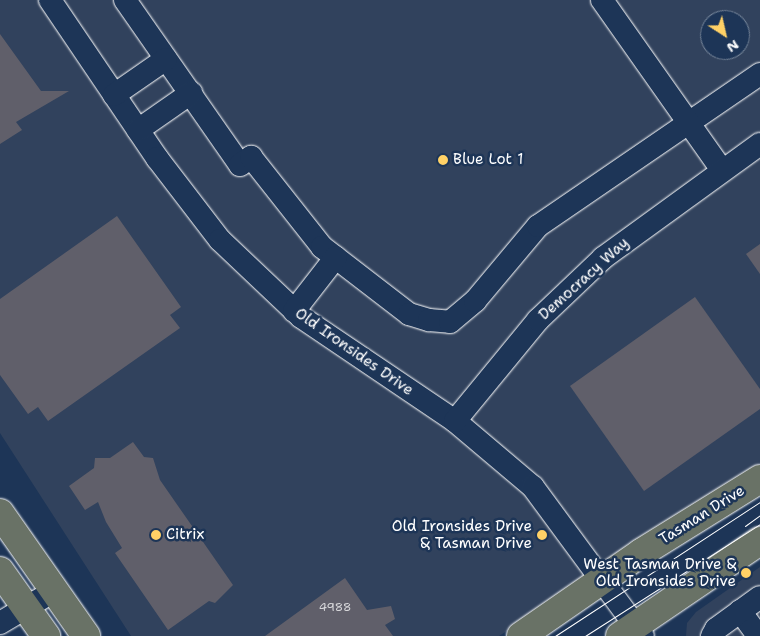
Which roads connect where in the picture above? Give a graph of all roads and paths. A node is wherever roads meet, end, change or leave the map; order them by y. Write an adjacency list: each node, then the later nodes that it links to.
1 (50, 0): 7 (street, Old Ironsides Drive)
2 (125, 0): 4 (street)
3 (602, 0): 8 (street)
4 (166, 59): 6 (street); 7 (street)
5 (760, 74): 8 (street)
6 (191, 93): 9 (street); 12 (street)
7 (114, 95): 9 (street, Old Ironsides Drive)
8 (688, 123): 11 (street); 12 (street)
9 (138, 130): 13 (street, Old Ironsides Drive)
10 (760, 144): 11 (street, Democracy Way)
11 (722, 170): 14 (street, Democracy Way)
12 (336, 257): 13 (street)
13 (294, 310): 14 (street, Old Ironsides Drive)
14 (455, 421): 19 (street, Old Ironsides Drive)
15 (760, 478): 19 (main road, Tasman Drive)
16 (0, 513): 20 (main road)
17 (760, 541): 25 (main road)
18 (0, 571): 22 (main road)
19 (603, 579): 25 (street, Old Ironsides Drive); 28 (main road, Tasman Drive)
20 (54, 591): 22 (street); 27 (main road)
21 (760, 597): 23 (street)
22 (24, 606): 24 (street); 26 (main road)
23 (740, 611): 29 (street); 30 (street)
24 (0, 623)
25 (633, 632)
26 (46, 636)
27 (86, 636)
28 (521, 636)
29 (712, 636)
30 (758, 636)

